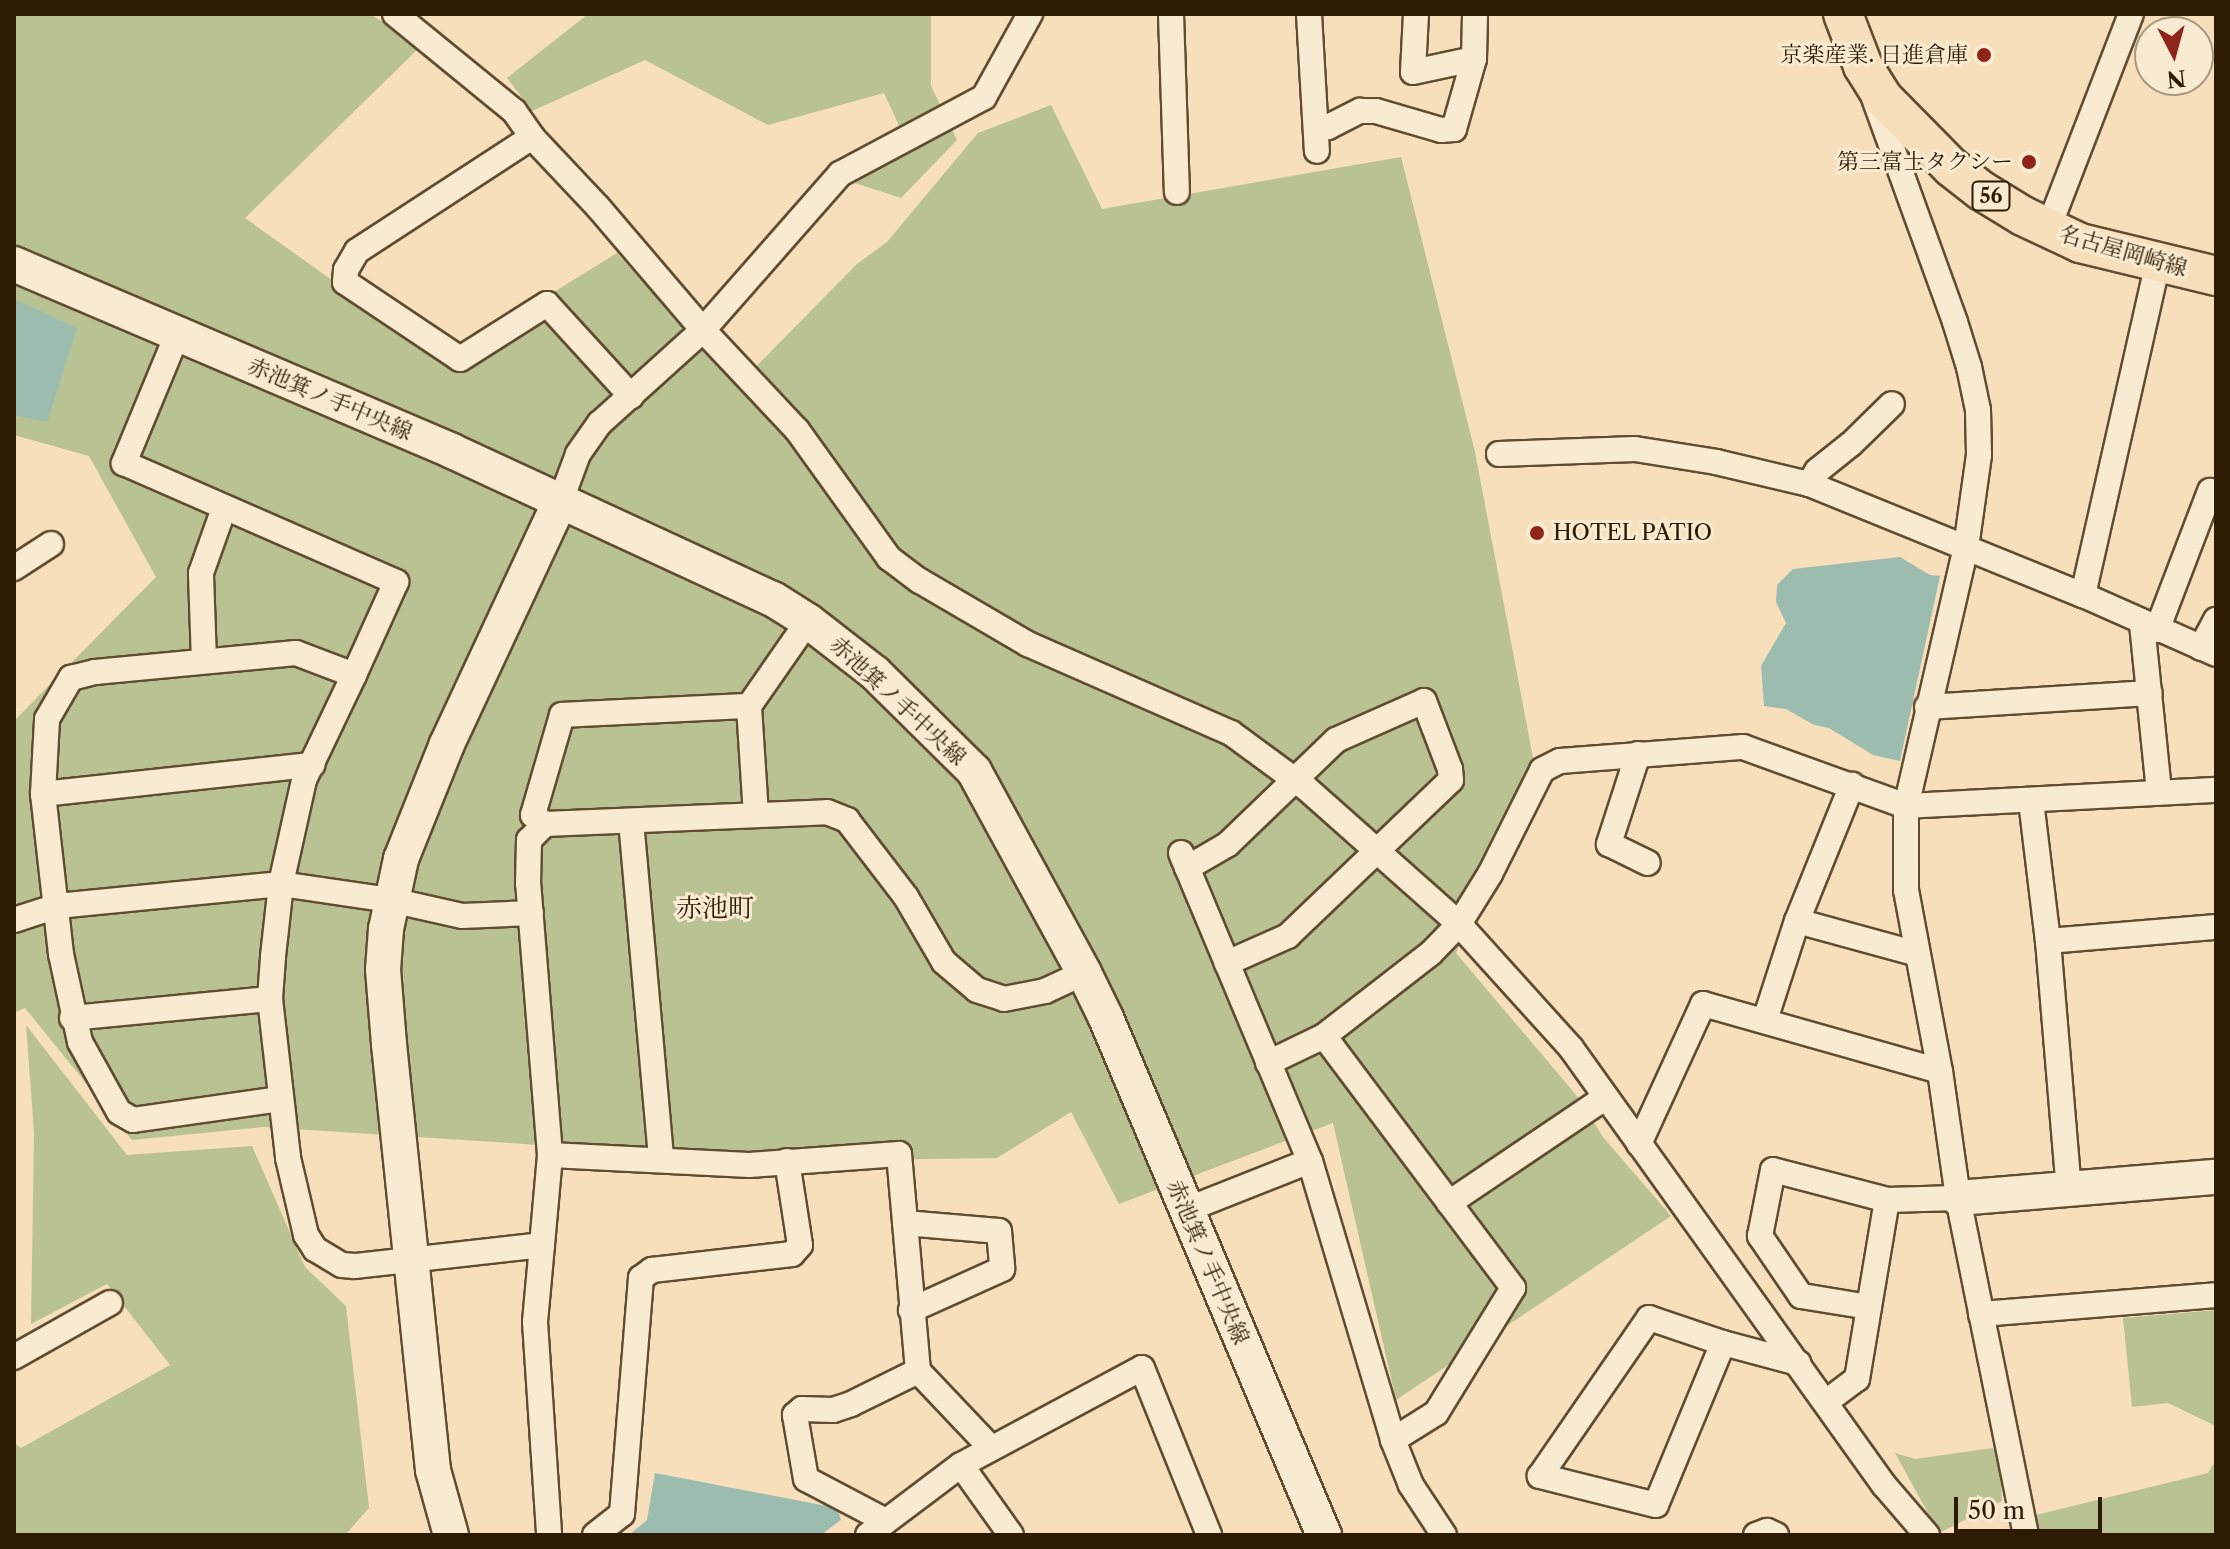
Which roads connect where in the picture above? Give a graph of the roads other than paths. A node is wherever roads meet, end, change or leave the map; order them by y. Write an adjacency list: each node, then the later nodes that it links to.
1 (395, 14): 9 (street)
2 (1030, 14): 18 (street)
3 (1171, 14): 13 (street)
4 (1309, 14): 10 (street)
5 (1416, 14): 10 (street)
6 (1475, 14): 10 (street)
7 (1843, 14): 11 (main road, 名古屋岡崎線 / 56)
8 (2131, 14): 14 (street)
9 (421, 21): 12 (street)
10 (1474, 59)
11 (1863, 66): 14 (main road, 名古屋岡崎線 / 56); 28 (street)
12 (532, 137): 18 (street); 20 (street)
13 (1177, 192)
14 (2048, 229): 15 (main road, 名古屋岡崎線 / 56)
15 (2158, 263): 17 (main road, 名古屋岡崎線 / 56); 30 (street)
16 (14, 264): 19 (street, 赤池箕ノ手中央線)
17 (2216, 276)
18 (703, 330): 20 (street); 42 (street)
19 (177, 335): 25 (street, 赤池箕ノ手中央線); 26 (street)
20 (631, 396): 25 (street)
21 (1892, 404): 23 (street)
22 (1499, 454): 23 (street)
23 (1809, 484): 28 (street)
24 (2210, 491): 33 (street)
25 (561, 500): 32 (street, 赤池箕ノ手中央線); 55 (street)
26 (224, 508): 35 (street); 36 (street)
27 (51, 544): 29 (street)
28 (1966, 547): 30 (street); 39 (street)
29 (14, 568)
30 (2083, 595): 33 (street)
31 (2216, 620): 34 (street)
32 (808, 621): 38 (street); 65 (street, 赤池箕ノ手中央線)
33 (2149, 627): 34 (street); 37 (street)
34 (2208, 651)
35 (204, 661): 36 (street); 46 (street)
36 (354, 675): 41 (street)
37 (2150, 693): 39 (street); 45 (street)
38 (749, 706): 49 (street); 51 (street)
39 (1927, 707): 48 (street)
40 (1638, 754): 43 (street); 53 (street); 60 (street)
41 (312, 765): 46 (street); 54 (street)
42 (1295, 779): 52 (street); 52 (street); 64 (street)
43 (1852, 785): 48 (street); 59 (street)
44 (2216, 790): 45 (street)
45 (2159, 792): 47 (street)
46 (43, 794): 56 (street)
47 (2031, 801): 48 (street); 62 (street)
48 (1906, 806): 63 (street)
49 (756, 815): 50 (street); 65 (street)
50 (631, 821): 51 (street); 76 (street)
51 (545, 824): 57 (street)
52 (1374, 851): 60 (street); 64 (street)
53 (1648, 863)
54 (281, 884): 55 (street); 56 (street); 66 (street)
55 (391, 900): 57 (street); 87 (street)
56 (57, 906): 58 (street); 67 (street)
57 (531, 913): 75 (street)
58 (14, 920)
59 (1797, 921): 63 (street); 68 (street)
60 (1459, 924): 69 (street); 72 (street)
61 (2216, 927): 62 (street)
62 (2048, 941): 80 (street)
63 (1918, 954): 71 (street)
64 (1227, 963): 70 (street)
65 (1084, 973): 84 (street, 赤池箕ノ手中央線)
66 (270, 999): 67 (street); 73 (street)
67 (72, 1018): 73 (street)
68 (1765, 1020): 71 (street); 74 (street)
69 (1324, 1036): 70 (street); 83 (street)
70 (1268, 1063): 78 (street)
71 (1940, 1071): 81 (street)
72 (1606, 1097): 74 (street); 83 (street)
73 (280, 1099): 87 (street)
74 (1639, 1144): 95 (street)
75 (550, 1155): 76 (street); 86 (street)
76 (661, 1159): 77 (street)
77 (787, 1161): 85 (street); 104 (street)
78 (1310, 1161): 84 (street); 98 (street)
79 (2216, 1177): 80 (street)
80 (2069, 1190): 81 (street)
81 (1958, 1198): 82 (street); 92 (street)
82 (1887, 1200): 90 (street); 90 (street)
83 (1449, 1203): 98 (street)
84 (1186, 1210): 107 (street, 赤池箕ノ手中央線)
85 (905, 1223): 91 (street); 91 (street)
86 (542, 1245): 87 (street); 103 (street)
87 (413, 1258): 102 (street)
88 (2216, 1295): 92 (street)
89 (110, 1303): 94 (street)
90 (1869, 1307): 97 (street)
91 (911, 1310): 96 (street)
92 (1981, 1314): 112 (street)
93 (1723, 1343): 93 (street); 95 (street)
94 (14, 1357)
95 (1798, 1363): 97 (street)
96 (918, 1371): 99 (street); 101 (street)
97 (1826, 1402): 111 (street)
98 (1393, 1440): 108 (street)
99 (991, 1448): 100 (street); 106 (street)
100 (961, 1465): 101 (street); 105 (street)
101 (877, 1528)
102 (451, 1535)
103 (549, 1535)
104 (595, 1535)
105 (1011, 1535)
106 (1209, 1535)
107 (1324, 1535)
108 (1444, 1535)
109 (1756, 1535): 110 (street)
110 (1776, 1535)
111 (1927, 1535)
112 (2026, 1535)

